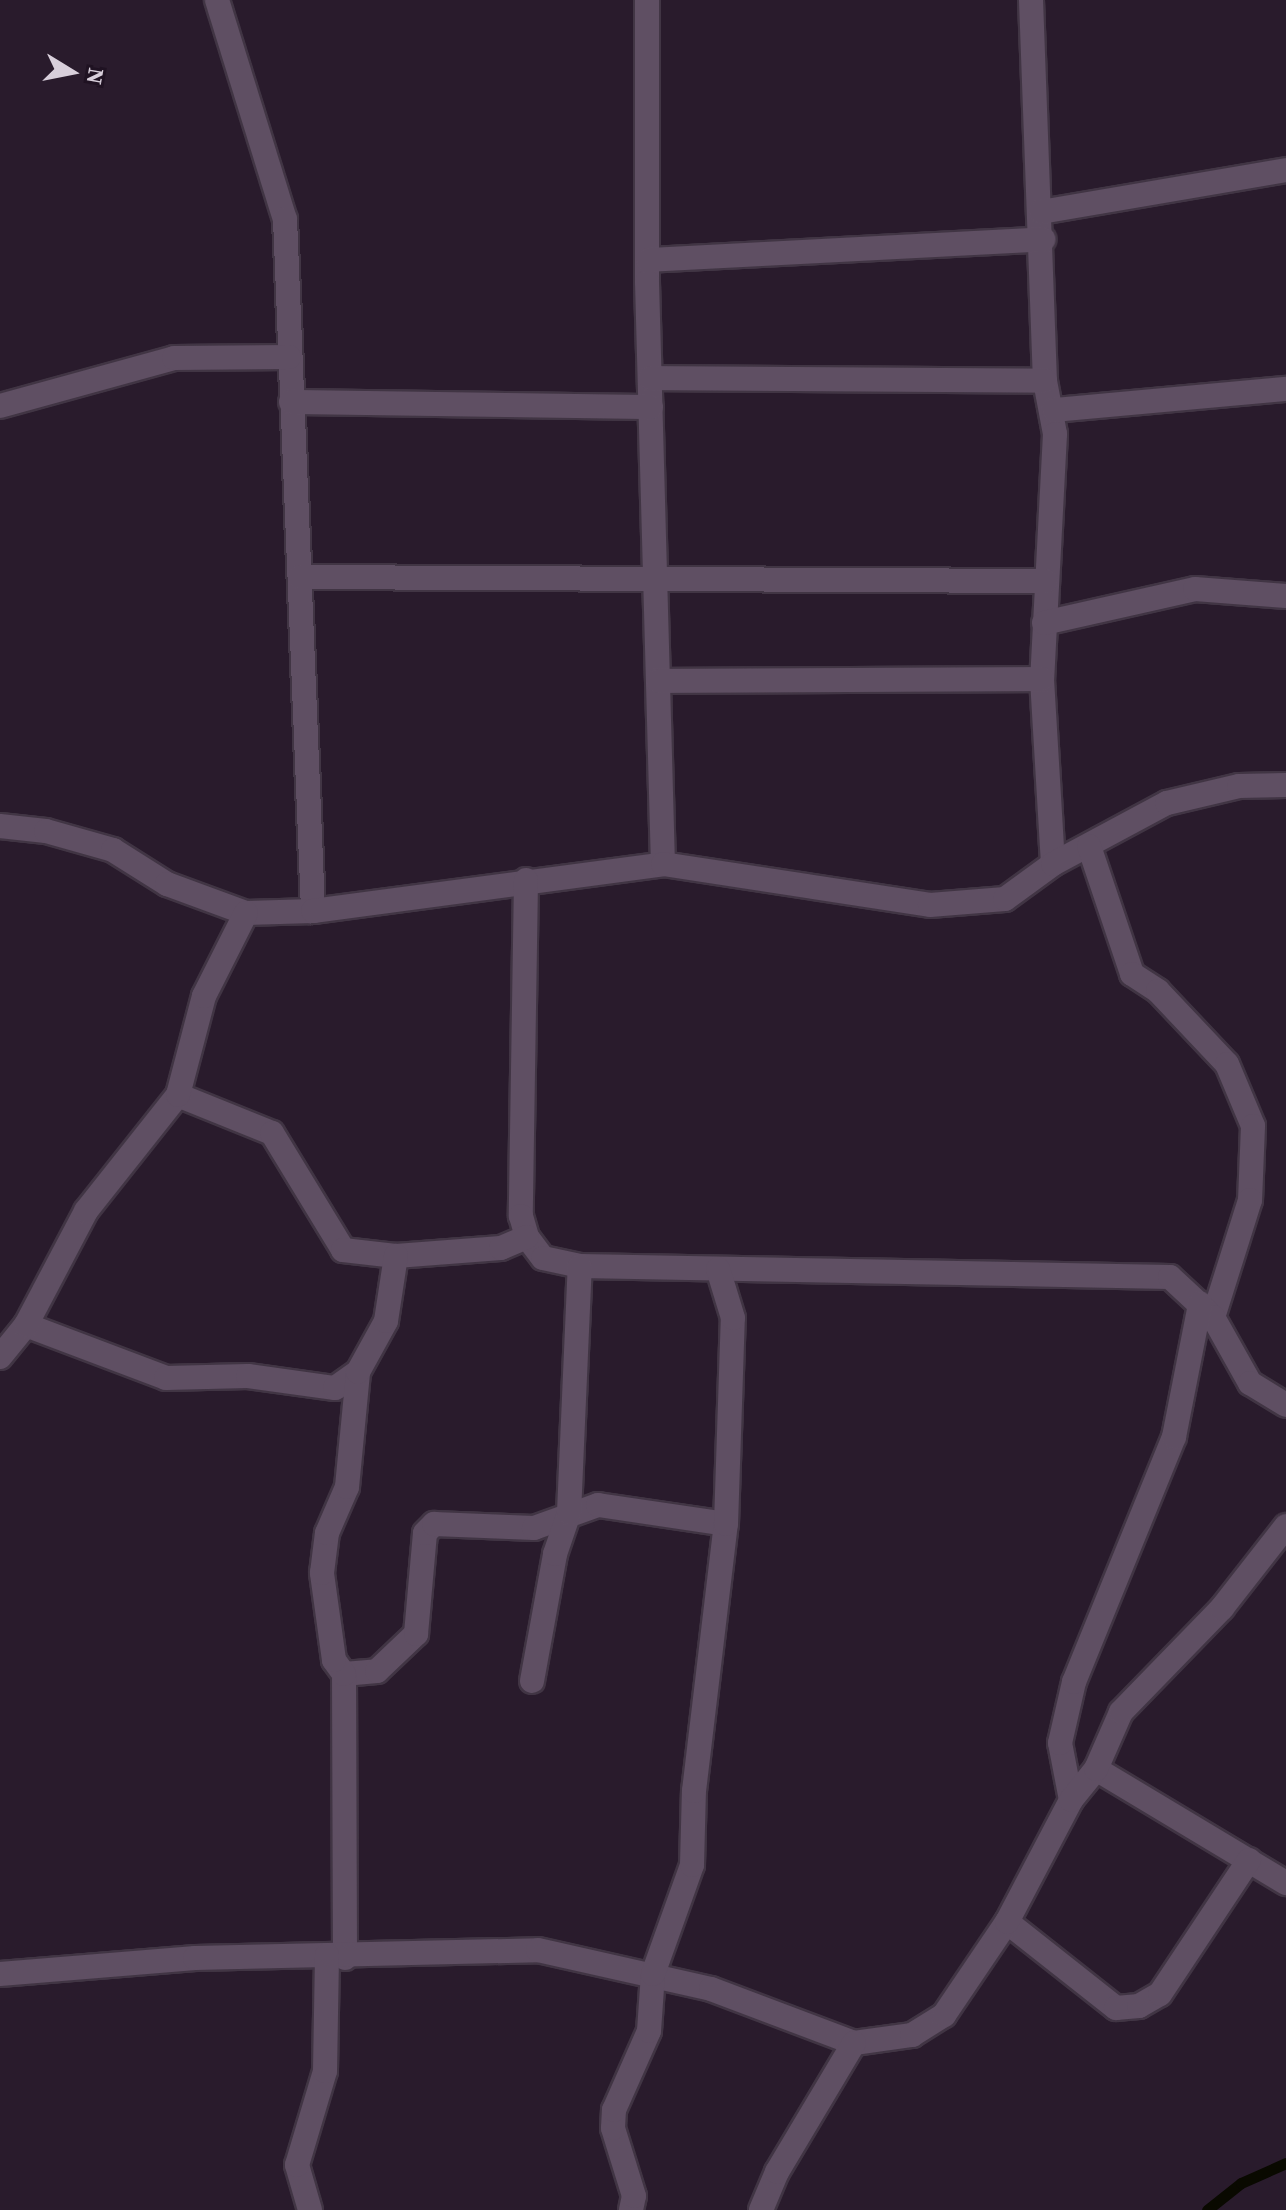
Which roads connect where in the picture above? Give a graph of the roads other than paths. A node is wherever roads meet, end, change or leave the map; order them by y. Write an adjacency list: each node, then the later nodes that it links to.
1 (217, 0): 8 (street)
2 (647, 0): 7 (street)
3 (1031, 0): 5 (street)
4 (1286, 170): 5 (street)
5 (1041, 212): 6 (street)
6 (1043, 239): 7 (street); 10 (street)
7 (648, 260): 9 (street)
8 (289, 357): 12 (street); 13 (street)
9 (650, 378): 10 (street); 14 (street)
10 (1045, 381): 15 (street)
11 (1286, 389): 15 (street)
12 (291, 402): 14 (street); 17 (street)
13 (0, 406)
14 (651, 407): 16 (street)
15 (1054, 410): 18 (street)
16 (655, 576): 17 (street); 18 (street); 22 (street)
17 (300, 577): 29 (street)
18 (1046, 581): 20 (street)
19 (1286, 596): 20 (street)
20 (1044, 623): 21 (street)
21 (1042, 679): 22 (street); 27 (street)
22 (658, 681): 26 (street)
23 (1286, 785): 25 (street)
24 (0, 826): 30 (street)
25 (1089, 846): 27 (street); 36 (street)
26 (663, 864): 27 (street); 28 (street)
27 (1053, 864)
28 (526, 880): 29 (street); 32 (street)
29 (313, 911): 30 (street)
30 (246, 913): 31 (street)
31 (178, 1095): 33 (street); 37 (street)
32 (527, 1237): 33 (street); 34 (street)
33 (396, 1256): 39 (street)
34 (580, 1266): 35 (street); 41 (street)
35 (718, 1269): 36 (street); 42 (street)
36 (1207, 1311): 40 (street); 47 (street)
37 (26, 1325): 38 (street); 39 (street)
38 (0, 1357)
39 (358, 1372): 44 (street)
40 (1286, 1405)
41 (569, 1513): 42 (street); 44 (street); 45 (street)
42 (726, 1524): 53 (street)
43 (1286, 1526): 46 (street)
44 (344, 1674): 51 (street)
45 (532, 1681)
46 (1096, 1769): 47 (street); 48 (street)
47 (1071, 1800): 50 (street)
48 (1249, 1860): 49 (street); 50 (street)
49 (1286, 1883)
50 (1007, 1922): 54 (street)
51 (336, 1956): 52 (street); 53 (street); 55 (street)
52 (0, 1974)
53 (653, 1974): 54 (street); 56 (street)
54 (854, 2043): 57 (street)
55 (310, 2210)
56 (631, 2210)
57 (761, 2210)

